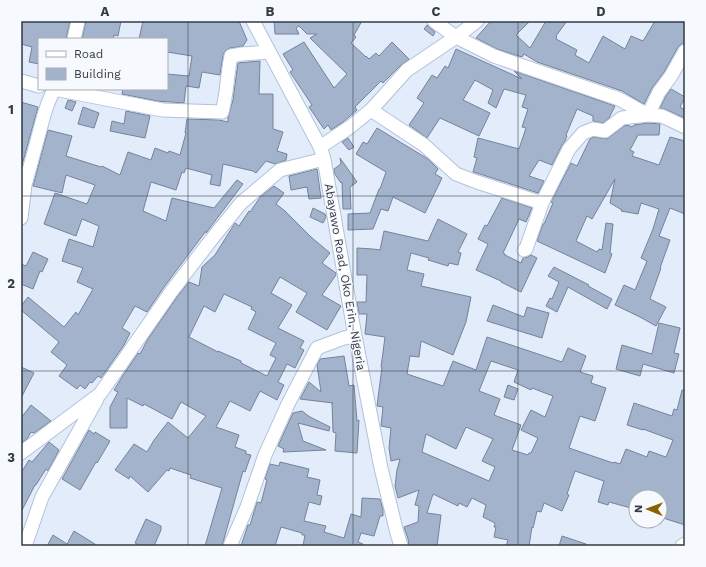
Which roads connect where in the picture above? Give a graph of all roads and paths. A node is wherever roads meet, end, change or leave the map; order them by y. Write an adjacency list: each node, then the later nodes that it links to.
1 (78, 21): 6 (street)
2 (254, 21): 7 (street, Abayawo Road, Oko Erin, Nigeria)
3 (434, 21): 5 (street)
4 (477, 21): 5 (street)
5 (456, 37): 13 (street); 14 (street)
6 (74, 38)
7 (269, 52): 12 (street); 16 (street, Abayawo Road, Oko Erin, Nigeria)
8 (685, 52): 14 (street)
9 (21, 81): 10 (street)
10 (38, 86)
11 (54, 90): 18 (street)
12 (59, 90)
13 (371, 110): 16 (street); 17 (street)
14 (648, 115): 15 (street); 17 (street)
15 (685, 127)
16 (322, 153): 20 (street, Abayawo Road, Oko Erin, Nigeria); 21 (street)
17 (542, 203): 19 (street)
18 (21, 218)
19 (524, 250)
20 (355, 336): 25 (street); 26 (street, Abayawo Road, Oko Erin, Nigeria)
21 (100, 394): 22 (street); 24 (street)
22 (21, 453)
23 (685, 544): 27 (street)
24 (25, 546)
25 (230, 546)
26 (401, 546)
27 (682, 546)

